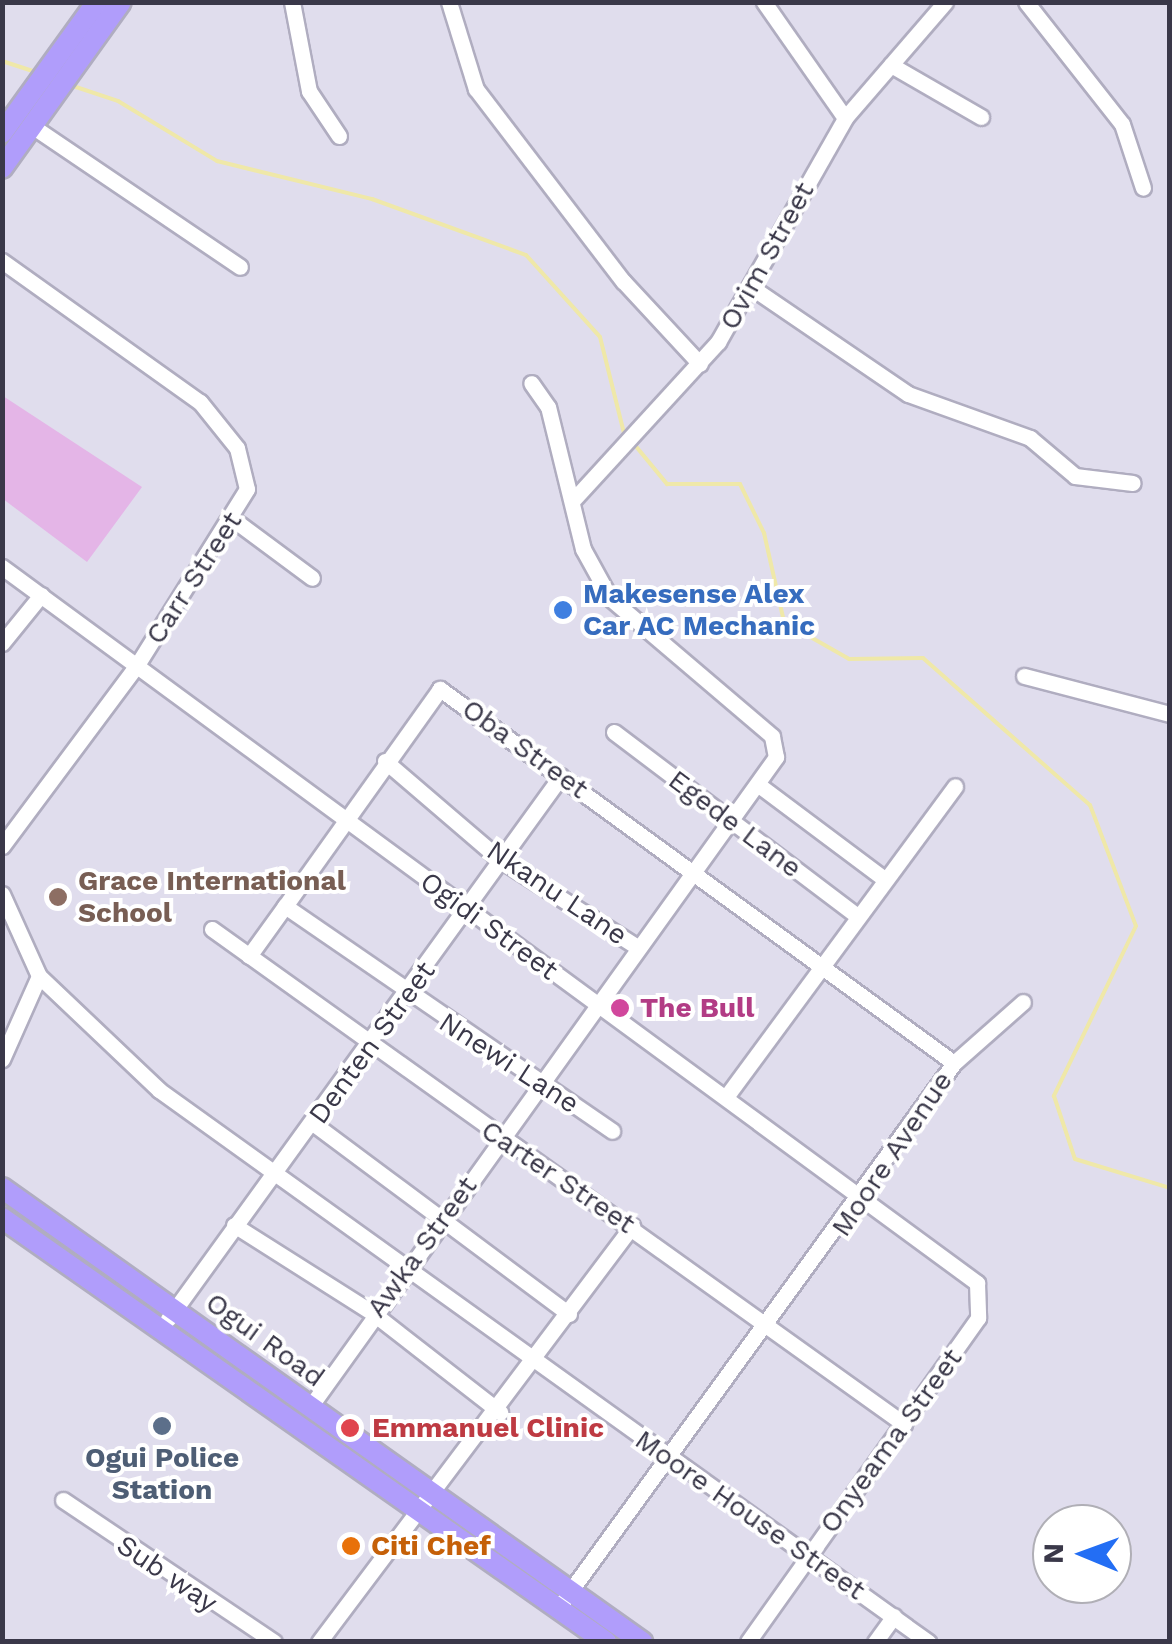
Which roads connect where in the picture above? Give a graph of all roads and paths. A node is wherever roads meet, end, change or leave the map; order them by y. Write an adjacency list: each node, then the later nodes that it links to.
1 (97, 2): 8 (main road)
2 (121, 2): 8 (main road)
3 (292, 2): 13 (street)
4 (449, 2): 19 (street)
5 (764, 2): 11 (street)
6 (1026, 2): 15 (street)
7 (934, 6): 9 (street, Ovim Street)
8 (76, 48): 12 (main road)
9 (891, 65): 10 (street); 11 (street, Ovim Street)
10 (981, 117)
11 (845, 118): 18 (street, Ovim Street)
12 (20, 126): 14 (main road); 17 (street)
13 (339, 136)
14 (2, 168)
15 (1144, 188)
16 (2, 261): 23 (street, Carr Street)
17 (240, 267)
18 (754, 289): 19 (street, Ovim Street); 21 (street)
19 (700, 364): 22 (street, Ovim Street)
20 (531, 382): 22 (street)
21 (1133, 484)
22 (576, 498): 34 (street, Awka Street)
23 (234, 520): 25 (street); 28 (street, Carr Street)
24 (2, 567): 26 (street, Ogidi Street)
25 (312, 578)
26 (41, 595): 27 (street); 28 (street, Ogidi Street)
27 (2, 643)
28 (136, 665): 36 (street, Ogidi Street); 38 (street, Carr Street)
29 (1024, 676): 30 (street)
30 (1170, 714)
31 (614, 732): 37 (street, Egede Lane)
32 (385, 761): 33 (street, Oba Street); 36 (street, Oba Street); 39 (street, Nkanu Lane)
33 (561, 776): 39 (street, Denten Street); 40 (street, Oba Street)
34 (760, 786): 37 (street, Awka Street); 41 (street)
35 (955, 786): 41 (street)
36 (341, 821): 43 (street, Oba Street); 44 (street, Ogidi Street)
37 (734, 824): 40 (street, Awka Street); 45 (street, Egede Lane)
38 (2, 846)
39 (498, 858): 44 (street, Denten Street); 47 (street, Nkanu Lane)
40 (696, 871): 47 (street, Awka Street); 49 (street, Oba Street)
41 (884, 878): 45 (street)
42 (2, 894): 50 (street)
43 (285, 906): 48 (street, Oba Street); 51 (street, Nnewi Lane)
44 (468, 911): 51 (street, Denten Street); 53 (street, Ogidi Street)
45 (857, 916): 49 (street)
46 (212, 929): 48 (street, Carter Street)
47 (637, 947): 53 (street, Awka Street)
48 (249, 956): 55 (street, Carter Street)
49 (821, 964): 57 (street, Moore Avenue); 59 (street)
50 (39, 976): 54 (street); 63 (street)
51 (406, 996): 55 (street, Denten Street); 58 (street, Nnewi Lane)
52 (1023, 1002): 57 (street)
53 (599, 1005): 58 (street, Awka Street); 59 (street, Ogidi Street)
54 (8, 1038): 56 (street)
55 (372, 1044): 60 (street, Denten Street); 62 (street, Carter Street)
56 (2, 1060)
57 (954, 1064): 65 (street, Moore Avenue)
58 (539, 1082): 61 (street, Nnewi Lane); 62 (street, Awka Street)
59 (726, 1097): 65 (street, Ogidi Street)
60 (314, 1124): 63 (street, Denten Street); 67 (street)
61 (612, 1131)
62 (500, 1138): 67 (street, Awka Street); 69 (street, Carter Street)
63 (274, 1174): 68 (street, Denten Street); 70 (street, Moore House Street)
64 (2, 1188): 72 (main road, Ogui Road)
65 (864, 1197): 71 (street, Ogidi Street); 76 (street, Moore Avenue)
66 (2, 1218): 75 (main road, Ogui Road)
67 (438, 1223): 70 (street, Awka Street); 74 (street)
68 (234, 1225): 72 (street, Denten Street); 73 (street)
69 (632, 1226): 74 (street); 76 (street, Carter Street)
70 (409, 1268): 73 (street, Awka Street); 77 (street, Moore House Street)
71 (977, 1283): 80 (street, Onyeama Street)
72 (175, 1310): 75 (street, Denten Street); 78 (main road, Ogui Road)
73 (374, 1314): 78 (street, Awka Street); 79 (street)
74 (569, 1314): 77 (street)
75 (160, 1329): 83 (main road, Ogui Road)
76 (768, 1331): 80 (street, Carter Street); 81 (street, Moore Avenue)
77 (535, 1362): 79 (street); 81 (street, Moore House Street)
78 (310, 1407): 83 (main road, Ogui Road)
79 (500, 1412): 83 (street)
80 (904, 1424): 84 (street, Onyeama Street)
81 (668, 1459): 84 (street, Moore House Street); 85 (street, Moore Avenue)
82 (63, 1500): 88 (street, Sub way)
83 (428, 1504): 85 (main road, Ogui Road); 86 (main road, Ogui Road); 89 (street)
84 (808, 1556): 87 (street, Moore House Street); 92 (street, Onyeama Street)
85 (571, 1590): 86 (street, Moore Avenue); 91 (main road, Ogui Road)
86 (558, 1608): 90 (main road, Ogui Road)
87 (894, 1616): 93 (street); 94 (street, Moore House Street)
88 (274, 1642)
89 (319, 1642)
90 (606, 1642)
91 (642, 1642)
92 (748, 1642)
93 (875, 1642)
94 (928, 1642)

